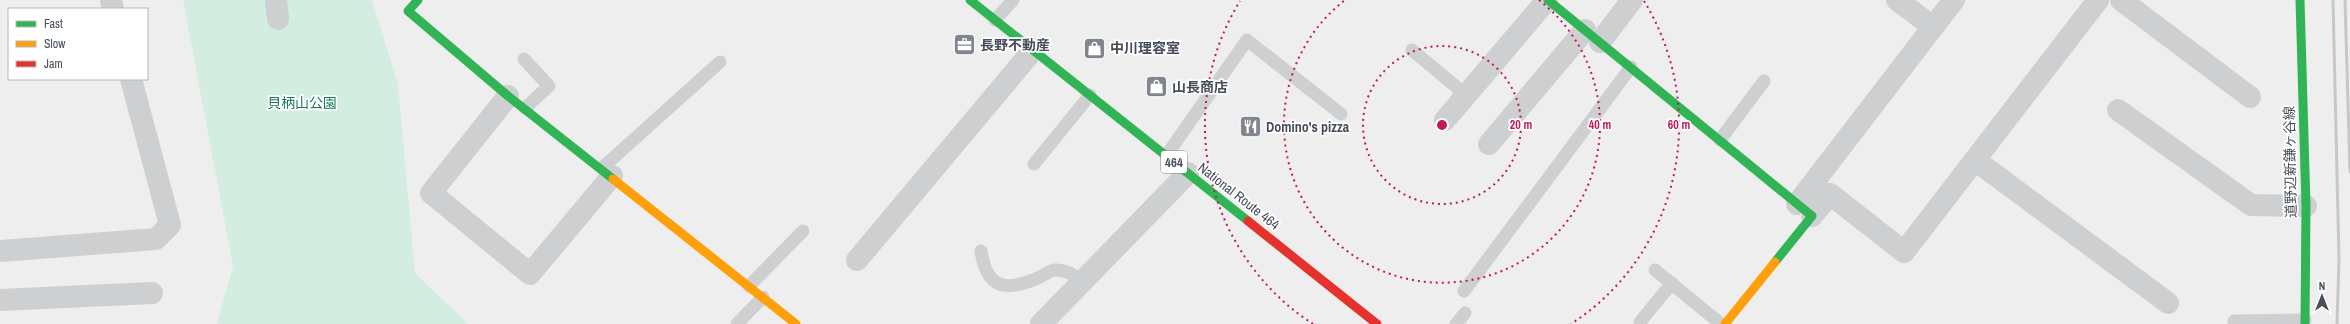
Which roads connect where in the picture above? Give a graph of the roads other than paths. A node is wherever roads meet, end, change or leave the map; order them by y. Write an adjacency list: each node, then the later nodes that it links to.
1 (418, 0): 24 (main road)
2 (970, 0): 11 (main road, National Route 464 / 464)
3 (1013, 0): 11 (lane)
4 (1547, 0): 13 (main road); 22 (street)
5 (1632, 0): 13 (street)
6 (1897, 0): 12 (street)
7 (1954, 0): 12 (street)
8 (2098, 0): 31 (street)
9 (2121, 0): 23 (street)
10 (2300, 0): 35 (main road, 道野辺新鎌ヶ谷線)
11 (995, 20): 14 (main road, National Route 464 / 464)
12 (1933, 27): 36 (street)
13 (1592, 36): 18 (main road); 29 (street)
14 (1034, 49): 21 (main road, National Route 464 / 464); 40 (street)
15 (1412, 50): 22 (lane)
16 (524, 59): 24 (lane)
17 (720, 62): 33 (lane)
18 (1631, 67): 28 (main road); 45 (lane)
19 (131, 80): 38 (street)
20 (1764, 81): 28 (lane)
21 (1090, 95): 30 (main road, National Route 464 / 464); 32 (lane)
22 (1466, 95): 27 (street)
23 (2250, 97)
24 (517, 102): 33 (main road); 33 (street)
25 (2118, 110): 35 (street)
26 (1341, 114): 30 (lane)
27 (1444, 120)
28 (1720, 140): 36 (main road)
29 (1489, 144)
30 (1166, 156): 34 (main road, National Route 464 / 464)
31 (1975, 160): 36 (street); 49 (street)
32 (1034, 164)
33 (607, 172): 44 (main road)
34 (1188, 173): 42 (street); 57 (main road, National Route 464 / 464)
35 (2306, 206): 53 (main road, 道野辺新鎌ヶ谷線)
36 (1805, 210): 60 (main road)
37 (803, 231): 44 (lane)
38 (0, 251)
39 (981, 252): 42 (lane)
40 (857, 260)
41 (1655, 270): 43 (lane)
42 (1082, 282): 56 (street)
43 (1672, 284): 52 (lane); 59 (lane)
44 (749, 286): 47 (main road)
45 (1464, 291)
46 (152, 293): 48 (street)
47 (763, 297): 54 (lane); 55 (main road)
48 (0, 300)
49 (2168, 303)
50 (1465, 313): 58 (lane)
51 (2234, 321): 53 (lane)
52 (1640, 322)
53 (2305, 322)
54 (737, 324)
55 (796, 324)
56 (1041, 324)
57 (1378, 324)
58 (1456, 324)
59 (1721, 324)
60 (1725, 324)

